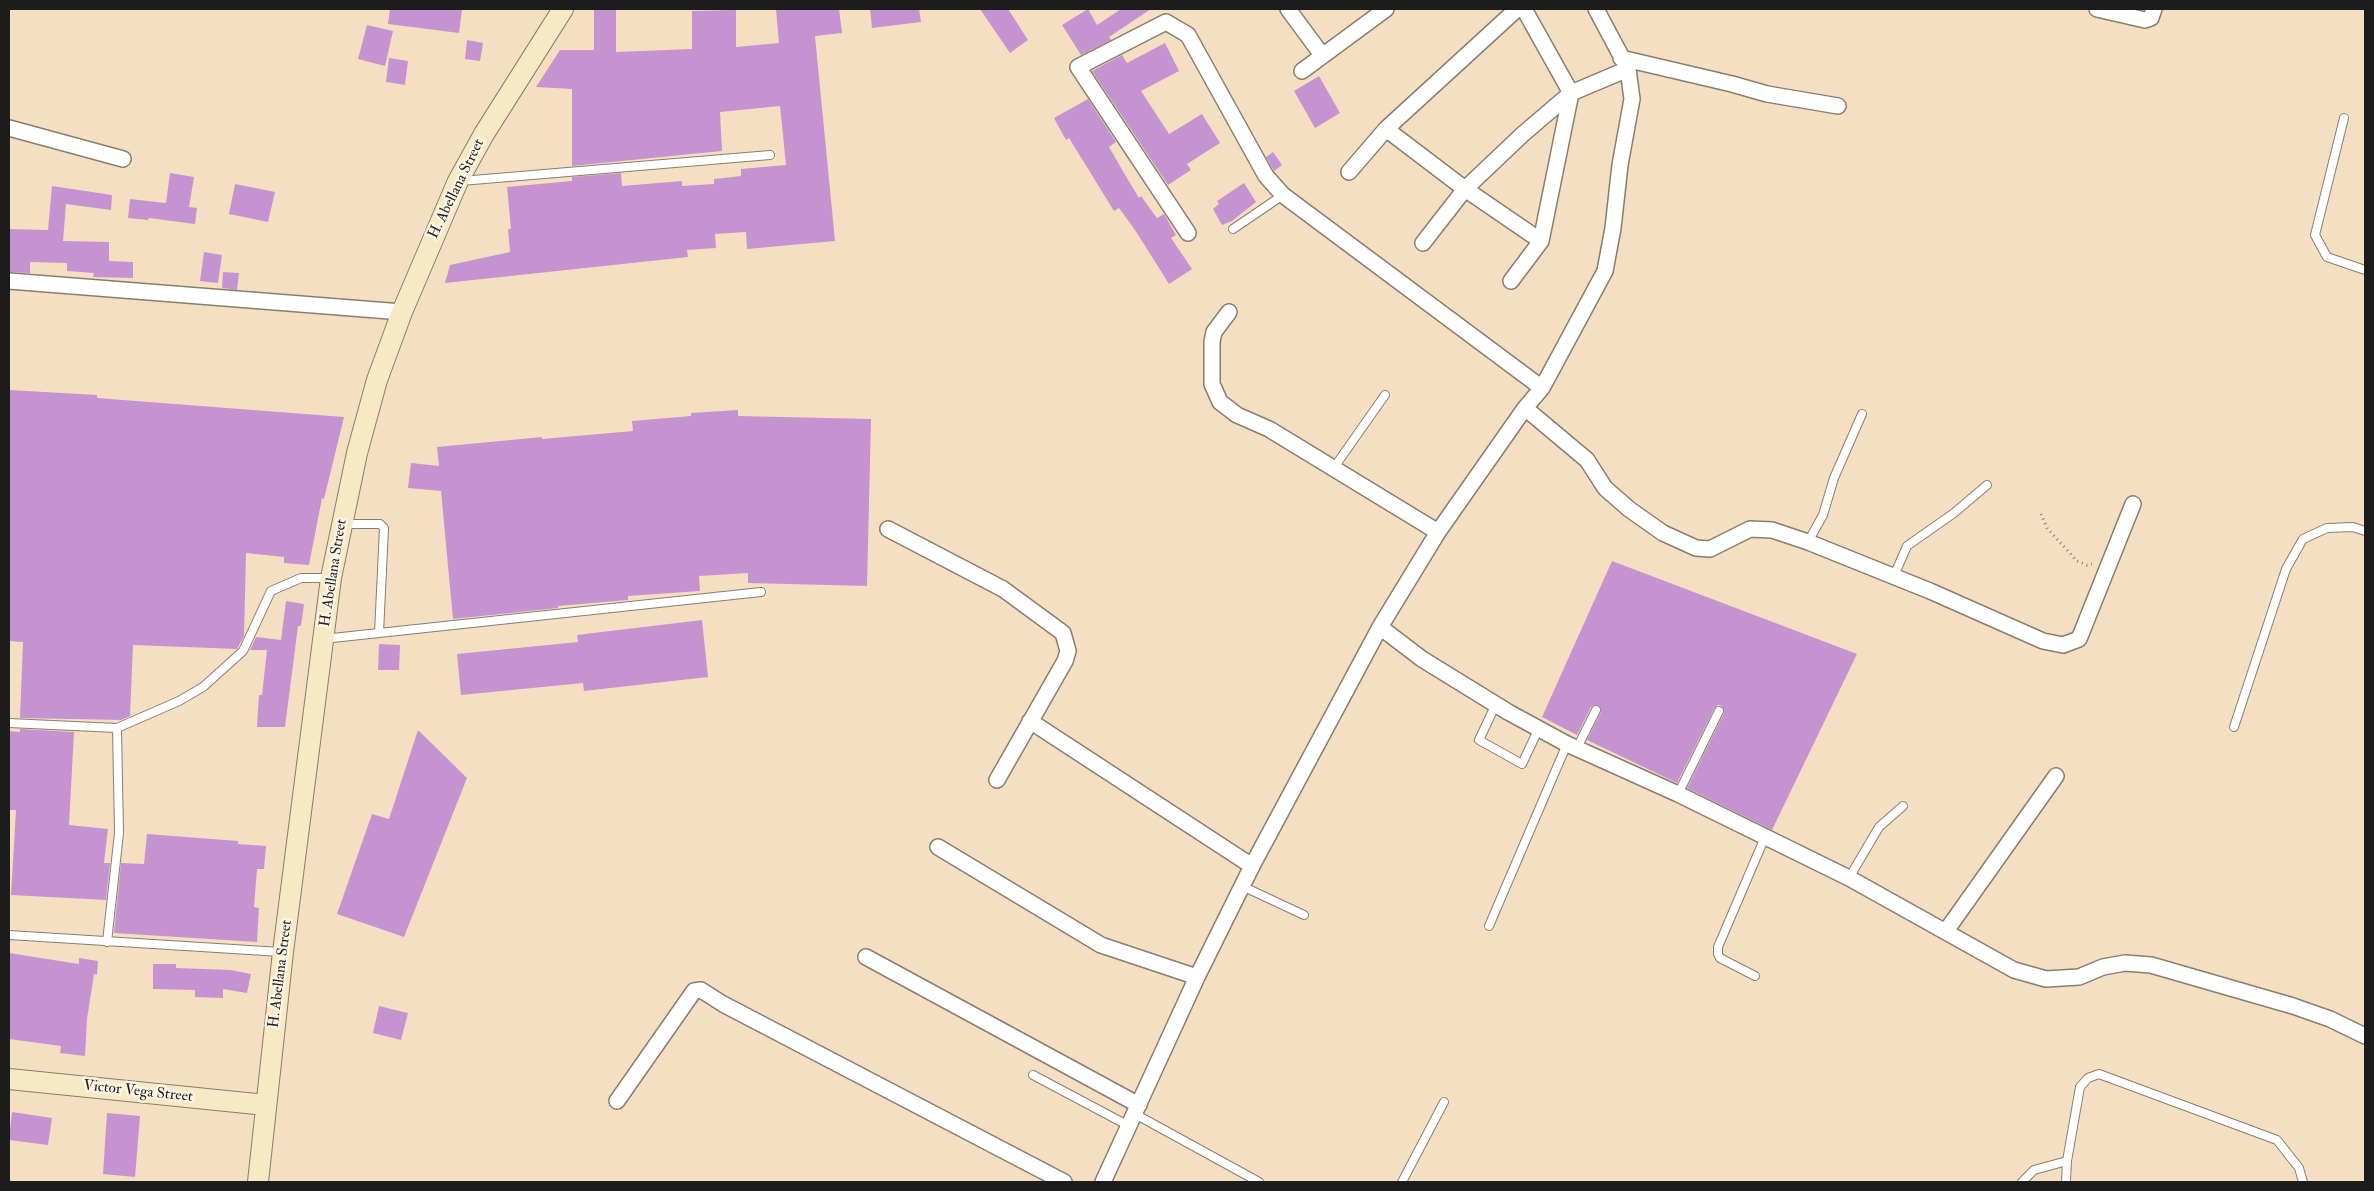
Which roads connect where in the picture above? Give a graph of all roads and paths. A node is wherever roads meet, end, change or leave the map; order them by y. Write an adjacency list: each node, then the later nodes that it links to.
1 (563, 9): 20 (main road, H. Abellana Street)
2 (1288, 9): 9 (street)
3 (1386, 9): 9 (street)
4 (1517, 9): 16 (street)
5 (1524, 9): 12 (street)
6 (1596, 9): 10 (street)
7 (2097, 9): 8 (street)
8 (2154, 9)
9 (1322, 55): 11 (street)
10 (1625, 64): 12 (street); 13 (street); 32 (street)
11 (1302, 71)
12 (1571, 93): 21 (street); 25 (street)
13 (1838, 106)
14 (2344, 118): 27 (lane)
15 (9, 128): 18 (street)
16 (1386, 129): 19 (street); 21 (street)
17 (770, 155): 20 (lane)
18 (123, 159)
19 (1349, 172)
20 (458, 181): 30 (main road, H. Abellana Street)
21 (1465, 189): 25 (street); 26 (street)
22 (1283, 195): 23 (lane); 24 (street); 32 (street)
23 (1233, 229)
24 (1188, 233)
25 (1541, 241): 29 (street)
26 (1423, 243)
27 (2365, 270)
28 (9, 281): 30 (street)
29 (1511, 281)
30 (402, 312): 40 (main road, H. Abellana Street)
31 (1229, 312): 36 (street)
32 (1542, 388): 34 (street)
33 (1385, 396): 36 (lane)
34 (1525, 408): 43 (street); 44 (street)
35 (1862, 414): 44 (lane)
36 (1333, 469): 43 (street)
37 (1987, 485): 47 (lane)
38 (2133, 504): 45 (street)
39 (2041, 514): 45 (path)
40 (341, 524): 46 (main road, H. Abellana Street); 50 (lane)
41 (888, 529): 55 (street)
42 (2365, 531): 59 (lane)
43 (1438, 532): 49 (street)
44 (1808, 542): 47 (street)
45 (2110, 561): 47 (street)
46 (331, 578): 51 (main road, H. Abellana Street); 57 (lane)
47 (1893, 578)
48 (761, 592): 50 (lane)
49 (1380, 627): 52 (street); 67 (street)
50 (379, 633): 51 (lane)
51 (323, 639): 75 (main road, H. Abellana Street)
52 (1496, 704): 58 (street); 58 (lane)
53 (1596, 710): 60 (lane)
54 (1719, 711): 63 (lane)
55 (1030, 721): 62 (street); 67 (street)
56 (9, 723): 57 (lane)
57 (117, 728): 74 (lane)
58 (1539, 728): 60 (street)
59 (2234, 728)
60 (1572, 746): 63 (street); 71 (lane)
61 (2056, 776): 72 (street)
62 (997, 780)
63 (1678, 794): 65 (street)
64 (1903, 806): 68 (lane)
65 (1764, 837): 68 (street); 77 (lane)
66 (938, 847): 78 (street)
67 (1252, 866): 69 (street)
68 (1849, 878): 72 (street)
69 (1242, 886): 70 (lane); 78 (street)
70 (1304, 915)
71 (1489, 926)
72 (1946, 931): 79 (street)
73 (9, 935): 74 (lane)
74 (107, 942): 75 (lane)
75 (283, 952): 84 (main road, H. Abellana Street)
76 (866, 957): 85 (street)
77 (1754, 976)
78 (1197, 977): 85 (street)
79 (2365, 1034)
80 (1033, 1076): 85 (lane)
81 (9, 1079): 84 (main road, Victor Vega Street)
82 (617, 1101): 88 (street)
83 (1444, 1102): 91 (lane)
84 (266, 1105): 87 (main road, H. Abellana Street)
85 (1134, 1115): 89 (street); 90 (lane)
86 (2067, 1161): 92 (lane); 93 (lane); 94 (lane)
87 (258, 1182)
88 (1064, 1182)
89 (1103, 1182)
90 (1259, 1182)
91 (1402, 1182)
92 (2022, 1182)
93 (2066, 1182)
94 (2303, 1182)

